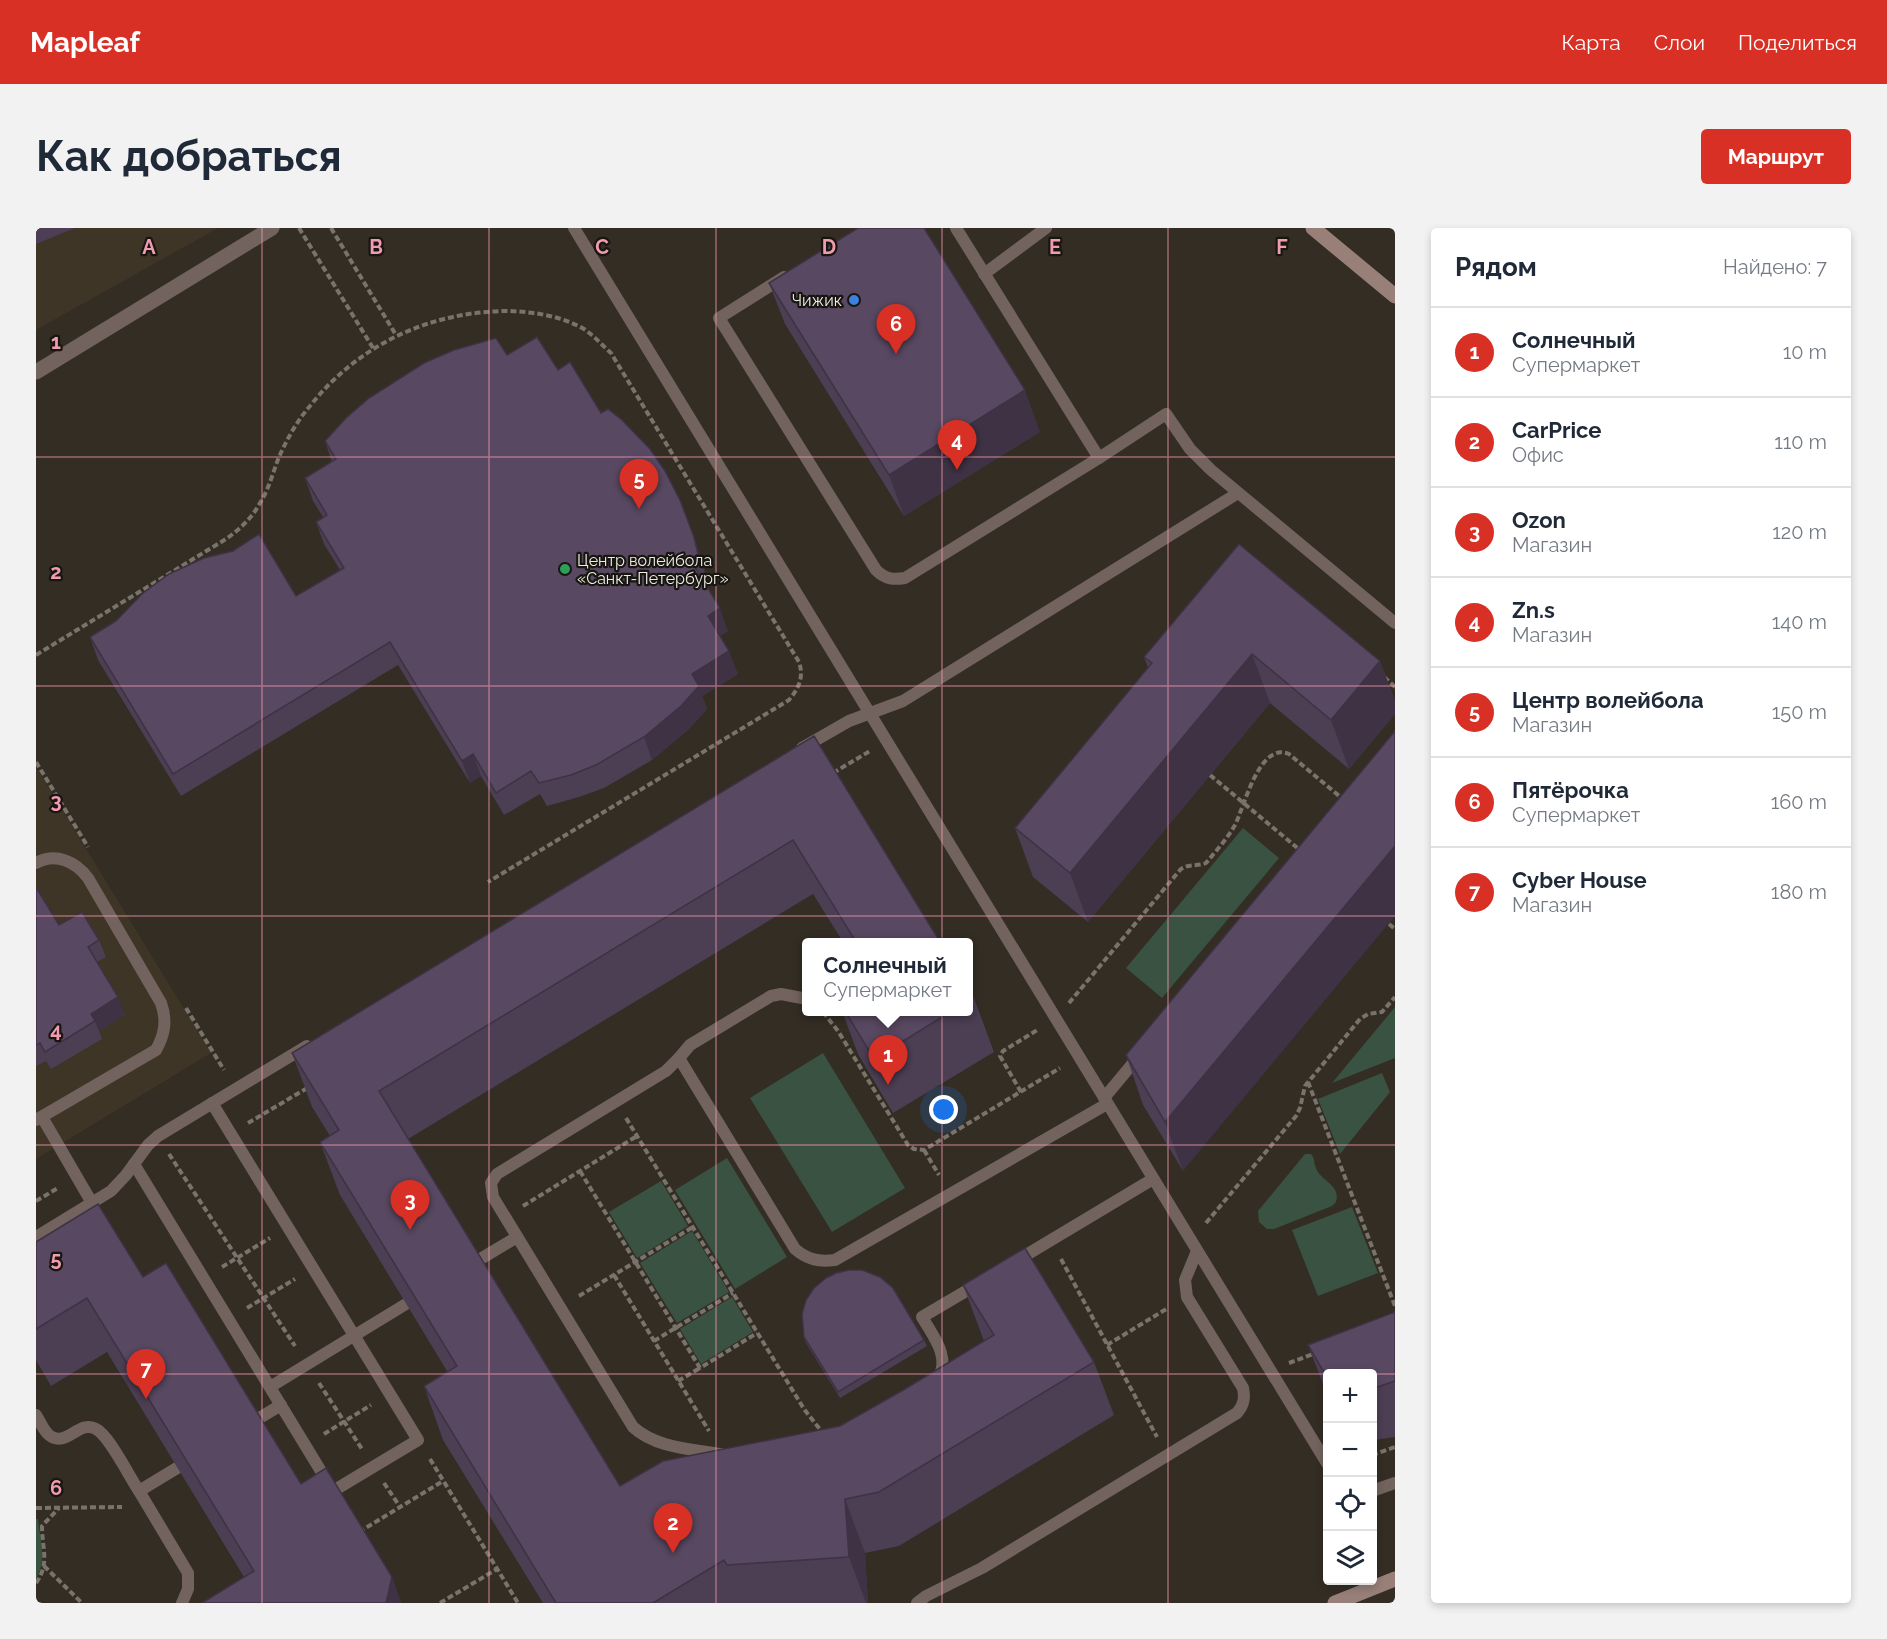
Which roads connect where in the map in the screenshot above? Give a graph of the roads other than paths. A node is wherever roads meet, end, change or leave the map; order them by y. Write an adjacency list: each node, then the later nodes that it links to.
1 (272, 228): 9 (street)
2 (574, 228): 13 (lane)
3 (956, 228): 7 (lane)
4 (1046, 228): 7 (lane)
5 (1313, 228): 8 (main road)
6 (793, 272): 10 (lane)
7 (984, 274): 10 (lane)
8 (1395, 296)
9 (36, 372)
10 (1099, 458): 11 (lane)
11 (1238, 493): 12 (lane); 13 (lane)
12 (1395, 623)
13 (870, 714): 14 (lane); 20 (lane)
14 (790, 755)
15 (36, 863): 22 (lane)
16 (802, 998): 19 (lane)
17 (316, 1041): 21 (lane)
18 (1150, 1043): 20 (lane)
19 (679, 1058): 20 (lane); 27 (lane)
20 (1106, 1101): 24 (lane)
21 (212, 1103): 23 (lane); 33 (lane)
22 (39, 1118): 25 (lane)
23 (134, 1164): 25 (lane); 34 (lane)
24 (1153, 1179): 28 (lane); 30 (lane)
25 (92, 1203): 26 (lane)
26 (36, 1237)
27 (517, 1237): 29 (lane); 39 (lane)
28 (1197, 1251): 40 (lane); 49 (lane)
29 (471, 1264)
30 (1003, 1269)
31 (987, 1279): 35 (lane)
32 (406, 1304): 33 (lane)
33 (354, 1335): 34 (lane); 45 (lane)
34 (270, 1387): 36 (lane)
35 (926, 1389)
36 (281, 1405): 38 (lane); 45 (lane)
37 (36, 1415): 44 (lane)
38 (251, 1423)
39 (740, 1457)
40 (1323, 1458)
41 (177, 1468): 44 (lane)
42 (1395, 1483): 43 (lane)
43 (1377, 1489)
44 (139, 1491): 48 (lane)
45 (333, 1491): 46 (lane)
46 (358, 1532)
47 (1395, 1579): 50 (main road)
48 (182, 1603)
49 (917, 1603)
50 (1335, 1603)

